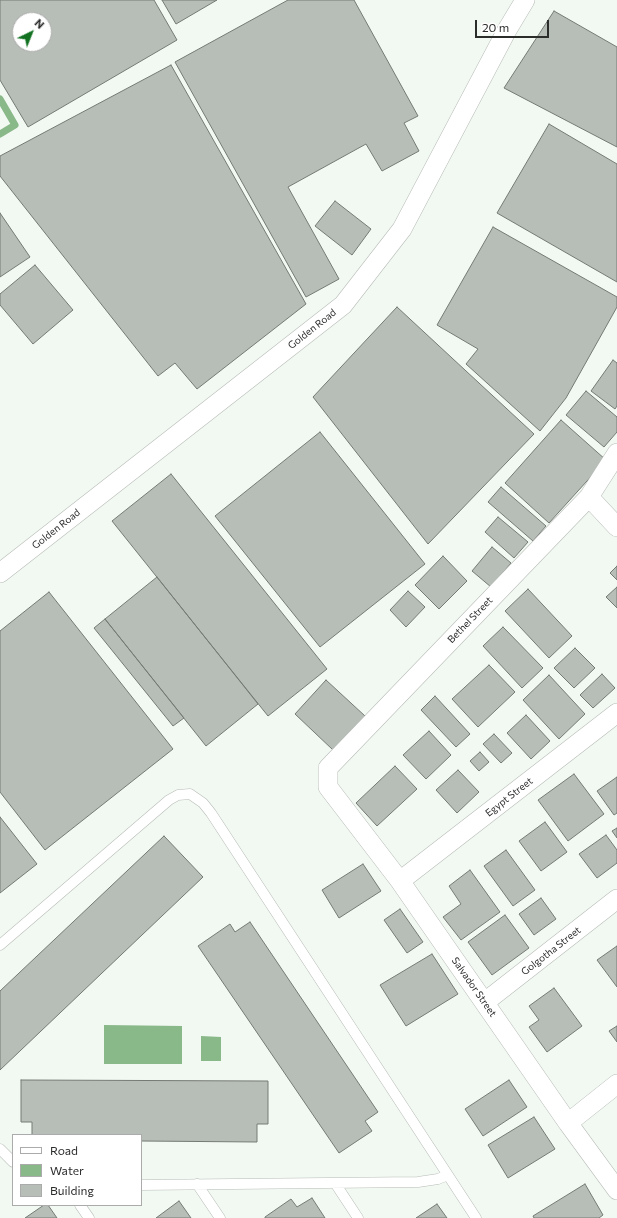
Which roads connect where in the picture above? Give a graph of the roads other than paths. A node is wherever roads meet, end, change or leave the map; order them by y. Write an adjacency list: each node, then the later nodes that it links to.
1 (525, 0): 5 (street, Golden Road)
2 (617, 452): 3 (street, Bethel Street)
3 (589, 497): 4 (street); 7 (street, Bethel Street)
4 (617, 527)
5 (0, 573)
6 (617, 713): 8 (street, Egypt Street)
7 (328, 787): 8 (street, Salvador Street)
8 (400, 881): 11 (street, Salvador Street)
9 (617, 899): 11 (street, Golgotha Street)
10 (0, 945): 16 (lane)
11 (485, 1002): 13 (street, Salvador Street)
12 (617, 1084): 13 (street)
13 (568, 1123): 20 (street, Salvador Street)
14 (0, 1149): 15 (lane)
15 (12, 1161)
16 (448, 1175): 17 (lane); 25 (lane)
17 (335, 1182): 18 (lane); 24 (lane)
18 (197, 1184): 19 (lane); 23 (lane)
19 (142, 1185)
20 (617, 1190)
21 (81, 1206): 22 (lane)
22 (89, 1218)
23 (220, 1218)
24 (358, 1218)
25 (476, 1218)

